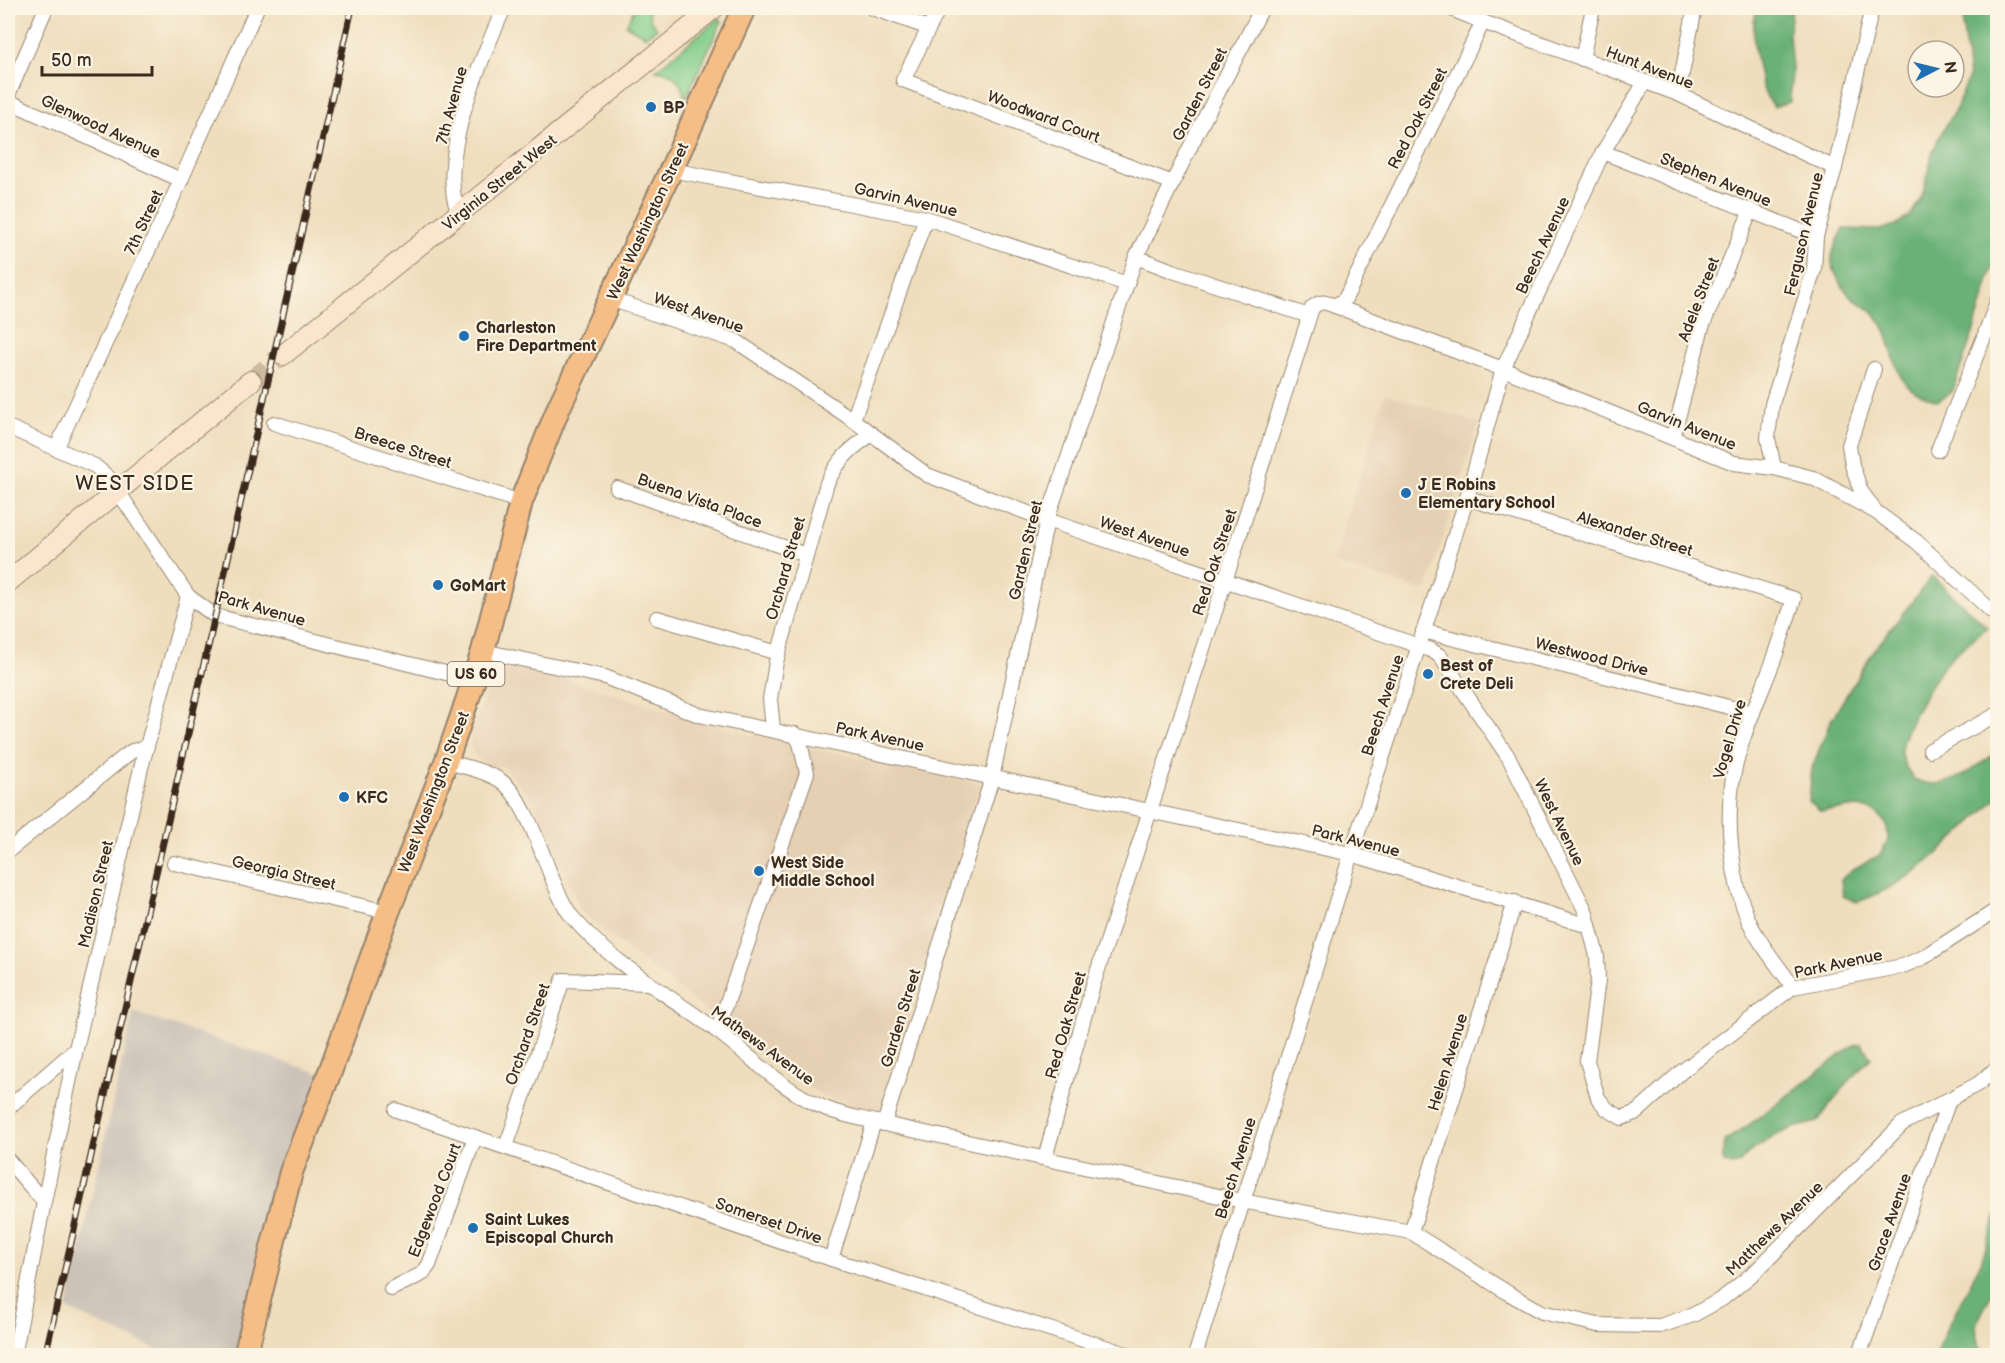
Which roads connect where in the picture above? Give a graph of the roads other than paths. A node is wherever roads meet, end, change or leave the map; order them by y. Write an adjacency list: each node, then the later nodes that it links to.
1 (46, 8): 17 (street)
2 (256, 8): 23 (street, 7th Street)
3 (504, 8): 26 (street, 7th Avenue)
4 (714, 8): 26 (main road, Virginia Street West)
5 (744, 8): 22 (main road, West Washington Street / US 60)
6 (872, 8): 14 (street)
7 (939, 8): 14 (street)
8 (1262, 8): 24 (street, Garden Street)
9 (1449, 8): 13 (street, Hunt Avenue)
10 (1593, 8): 15 (street)
11 (1695, 8): 18 (street)
12 (1872, 8): 21 (street, Ferguson Avenue)
13 (1483, 22): 15 (street, Hunt Avenue); 33 (street, Red Oak Street)
14 (929, 28): 24 (street, Woodward Court)
15 (1582, 59): 16 (street, Hunt Avenue)
16 (1645, 82): 18 (street, Hunt Avenue); 20 (street, Beech Avenue)
17 (8, 94)
18 (1678, 94): 21 (street, Hunt Avenue)
19 (8, 101): 23 (street, Glenwood Avenue)
20 (1603, 152): 25 (street, Stephen Avenue); 36 (street, Beech Avenue)
21 (1835, 168): 28 (street, Ferguson Avenue)
22 (671, 170): 27 (street, Garvin Avenue); 32 (main road, West Washington Street / US 60)
23 (181, 180): 44 (street, 7th Street)
24 (1173, 183): 29 (street, Garden Street)
25 (1751, 210): 28 (street, Stephen Avenue); 43 (street, Adele Street)
26 (459, 214): 35 (main road, Virginia Street West)
27 (927, 218): 30 (street, Garvin Avenue); 39 (street)
28 (1816, 237): 46 (street, Ferguson Avenue)
29 (1136, 257): 30 (street, Garden Street); 34 (street)
30 (1127, 284): 52 (street, Garden Street)
31 (1998, 298): 45 (street)
32 (610, 299): 39 (street, West Avenue); 50 (main road, West Washington Street / US 60)
33 (1335, 306): 34 (street); 36 (street, Garvin Avenue)
34 (1309, 316): 54 (street, Red Oak Street)
35 (283, 355)
36 (1503, 369): 43 (street, Garvin Avenue); 49 (street, Beech Avenue)
37 (1874, 369): 51 (street)
38 (251, 381): 48 (main road)
39 (853, 420): 42 (street, West Avenue)
40 (274, 423): 50 (street, Breece Street)
41 (8, 427): 44 (street, Park Avenue)
42 (872, 434): 52 (street, West Avenue); 53 (street, Orchard Street)
43 (1673, 437): 46 (street, Garvin Avenue)
44 (56, 449): 48 (street, Park Avenue)
45 (1938, 450)
46 (1774, 468): 51 (street, Garvin Avenue)
47 (616, 488): 53 (street, Buena Vista Place)
48 (117, 492): 55 (main road); 56 (street, Park Avenue)
49 (1467, 498): 57 (street, Alexander Street); 60 (street, Beech Avenue)
50 (522, 502): 62 (main road, West Washington Street / US 60)
51 (1876, 512): 58 (street, Garvin Avenue)
52 (1047, 520): 54 (street, West Avenue); 72 (street, Garden Street)
53 (806, 555): 63 (street, Orchard Street)
54 (1225, 581): 61 (street, West Avenue); 73 (street, Red Oak Street)
55 (8, 582)
56 (188, 596): 64 (street, Park Avenue); 69 (street, Madison Street)
57 (1794, 599): 65 (street, Vogel Drive)
58 (1998, 617)
59 (657, 618): 63 (street)
60 (1423, 631): 61 (street, Beech Avenue); 65 (street, Westwood Drive)
61 (1418, 646): 75 (street, Beech Avenue); 80 (street, West Avenue)
62 (483, 651): 64 (main road, West Washington Street / US 60); 67 (street, Park Avenue)
63 (778, 653): 67 (street, Orchard Street)
64 (474, 680): 71 (main road, West Washington Street / US 60)
65 (1753, 712): 82 (street, Vogel Drive)
66 (1998, 714): 70 (street)
67 (773, 729): 68 (street, Park Avenue)
68 (795, 734): 72 (street, Park Avenue); 83 (street)
69 (145, 748): 74 (street); 84 (street, Madison Street)
70 (1930, 750)
71 (446, 762): 79 (main road, West Washington Street / US 60); 81 (street, Mathews Avenue)
72 (992, 778): 73 (street, Park Avenue); 89 (street, Garden Street)
73 (1150, 810): 75 (street, Park Avenue); 92 (street, Red Oak Street)
74 (8, 851)
75 (1351, 854): 77 (street, Park Avenue); 94 (street, Beech Avenue)
76 (174, 863): 79 (street, Georgia Street)
77 (1515, 902): 80 (street, Park Avenue); 96 (street, Helen Avenue)
78 (1998, 909): 82 (street, Park Avenue)
79 (388, 912): 100 (main road, West Washington Street / US 60)
80 (1589, 926): 82 (street, Park Avenue)
81 (650, 984): 83 (street, Mathews Avenue); 91 (street, Orchard Street)
82 (1793, 987)
83 (717, 1031): 89 (street, Mathews Avenue)
84 (76, 1049): 87 (street); 95 (street, Madison Street)
85 (1997, 1068): 86 (street, Matthews Avenue)
86 (1949, 1100): 96 (street, Matthews Avenue); 103 (street, Grace Avenue)
87 (8, 1108)
88 (396, 1110): 90 (street, Somerset Drive)
89 (879, 1123): 92 (street, Mathews Avenue); 97 (street, Garden Street)
90 (475, 1137): 91 (street, Somerset Drive); 98 (street, Edgewood Court)
91 (507, 1147): 97 (street, Somerset Drive)
92 (1045, 1158): 94 (street, Mathews Avenue)
93 (8, 1160): 95 (street)
94 (1242, 1201): 96 (street, Matthews Avenue); 102 (street, Beech Avenue)
95 (44, 1202): 99 (street, Madison Street)
96 (1412, 1232)
97 (831, 1259): 101 (street, Somerset Drive)
98 (391, 1289)
99 (14, 1356)
100 (245, 1356)
101 (1133, 1356)
102 (1195, 1356)
103 (1859, 1356)

